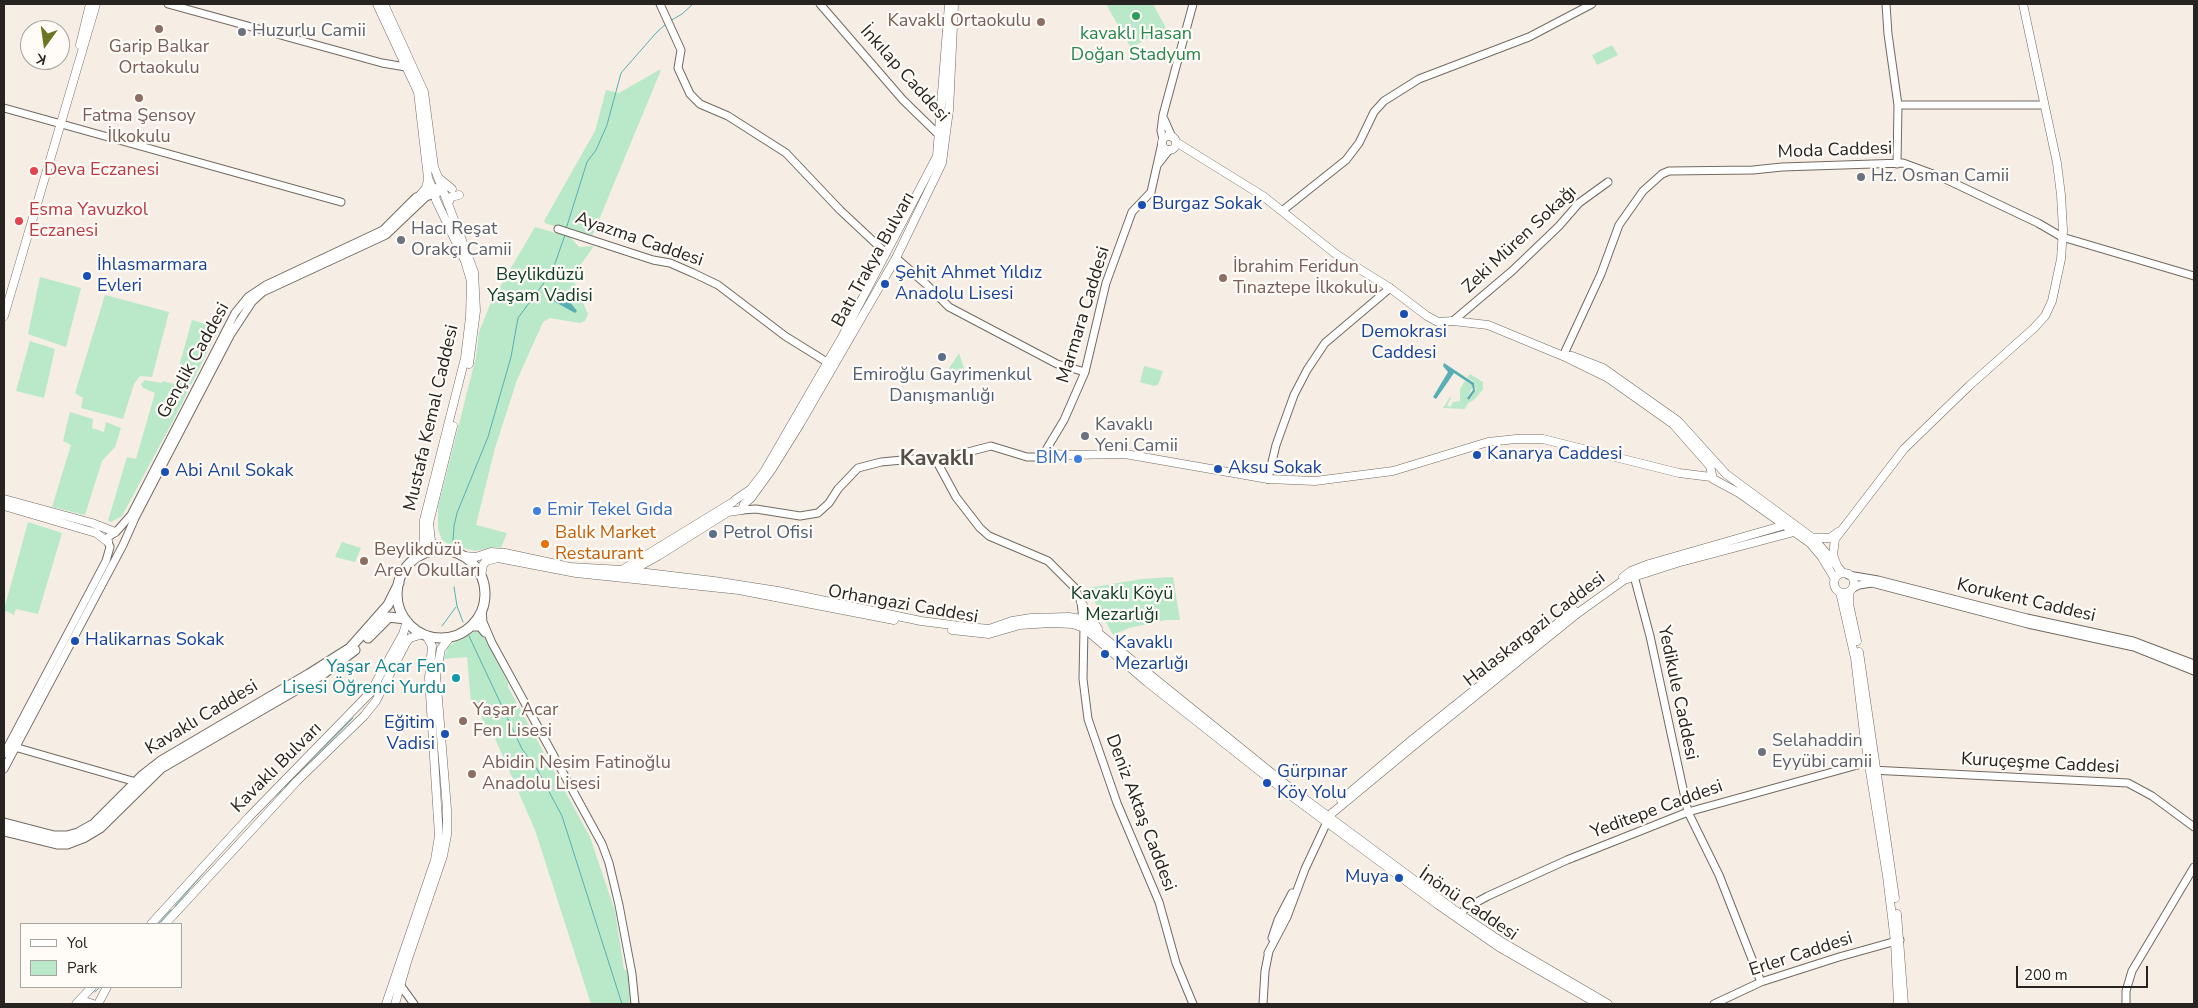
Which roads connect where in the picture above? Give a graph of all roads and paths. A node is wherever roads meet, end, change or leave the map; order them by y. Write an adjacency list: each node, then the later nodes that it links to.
1 (90, 4): 19 (main road)
2 (96, 4): 19 (main road)
3 (168, 4): 14 (street)
4 (377, 4): 14 (main road, Mustafa Kemal Caddesi)
5 (384, 4): 25 (main road, Mustafa Kemal Caddesi)
6 (660, 4): 37 (street)
7 (820, 4): 20 (street, İnkılap Caddesi)
8 (949, 4): 20 (main road, Batı Trakya Bulvarı)
9 (954, 4): 20 (main road, Batı Trakya Bulvarı)
10 (1193, 4): 18 (street, Marmara Caddesi)
11 (1592, 4): 34 (street)
12 (1886, 4): 15 (street)
13 (2023, 4): 16 (main road)
14 (406, 67): 26 (main road, Mustafa Kemal Caddesi)
15 (1898, 105): 16 (street); 24 (street)
16 (2044, 105): 36 (main road)
17 (4, 108): 19 (street)
18 (1163, 118): 21 (street, Marmara Caddesi); 22 (street)
19 (58, 122): 32 (street); 41 (main road); 42 (main road)
20 (942, 138): 37 (main road, Batı Trakya Bulvarı); 38 (main road, Batı Trakya Bulvarı)
21 (1162, 141): 22 (main road); 22 (main road); 23 (street, Marmara Caddesi)
22 (1174, 145): 23 (street, Marmara Caddesi); 34 (main road)
23 (1158, 164): 46 (street, Marmara Caddesi)
24 (1897, 164): 36 (street, Moda Caddesi); 44 (street, Moda Caddesi)
25 (437, 175): 28 (main road); 29 (main road, Mustafa Kemal Caddesi)
26 (428, 178): 29 (main road, Mustafa Kemal Caddesi); 30 (main road)
27 (1608, 182): 43 (street, Zeki Müren Sokağı)
28 (452, 189)
29 (438, 190): 30 (street, Gençlik Caddesi); 33 (main road, Mustafa Kemal Caddesi); 61 (street, Gençlik Caddesi); 64 (main road, Mustafa Kemal Caddesi)
30 (421, 194): 58 (street, Gençlik Caddesi)
31 (459, 195): 33 (main road)
32 (341, 202)
33 (448, 204): 63 (main road, Mustafa Kemal Caddesi)
34 (1282, 211): 40 (main road)
35 (558, 229): 45 (street, Ayazma Caddesi)
36 (2062, 237): 39 (street, Moda Caddesi); 56 (main road)
37 (886, 253): 38 (main road); 45 (main road, Batı Trakya Bulvarı)
38 (896, 258): 45 (main road, Batı Trakya Bulvarı); 46 (street)
39 (2194, 276)
40 (1390, 288): 43 (main road); 51 (street)
41 (4, 299)
42 (4, 316)
43 (1454, 321): 44 (main road)
44 (1564, 356): 49 (main road); 50 (main road)
45 (830, 364): 53 (main road, Batı Trakya Bulvarı); 55 (main road, Batı Trakya Bulvarı)
46 (1085, 372): 47 (street, Marmara Caddesi)
47 (1045, 453): 48 (street); 51 (main road)
48 (936, 460): 55 (street); 76 (street)
49 (1723, 470): 50 (main road); 60 (main road)
50 (1712, 476): 51 (main road); 57 (main road)
51 (1268, 479)
52 (4, 499): 58 (main road)
53 (734, 501): 55 (main road); 69 (main road, Batı Trakya Bulvarı)
54 (4, 506): 62 (main road)
55 (742, 508): 66 (main road, Batı Trakya Bulvarı)
56 (1847, 524): 60 (main road); 68 (main road)
57 (1785, 525): 59 (main road); 89 (main road)
58 (115, 532): 61 (street); 62 (street)
59 (1794, 532): 72 (main road, Halaskargazi Caddesi); 73 (main road)
60 (1812, 538): 68 (main road)
61 (123, 543): 62 (street); 90 (street, Gençlik Caddesi)
62 (109, 544): 90 (street, Gençlik Caddesi)
63 (442, 550): 64 (main road); 65 (main road)
64 (419, 556): 74 (main road)
65 (464, 556): 69 (main road); 71 (main road)
66 (651, 560): 67 (main road, Batı Trakya Bulvarı); 70 (main road)
67 (631, 571): 69 (main road, Batı Trakya Bulvarı); 70 (main road, Orhangazi Caddesi)
68 (1843, 572): 73 (main road); 75 (main road); 86 (street, Korukent Caddesi)
69 (622, 574): 71 (main road); 80 (main road, Orhangazi Caddesi)
70 (652, 574): 78 (main road, Orhangazi Caddesi)
71 (481, 576): 77 (main road)
72 (1634, 576): 89 (main road, Halaskargazi Caddesi); 96 (street, Yedikule Caddesi)
73 (1835, 579): 75 (main road)
74 (398, 583): 79 (main road); 95 (main road, Kavaklı Caddesi)
75 (1847, 591): 87 (street, Korukent Caddesi); 92 (main road)
76 (1081, 602): 78 (main road); 80 (street, Deniz Aktaş Caddesi); 84 (main road)
77 (482, 609): 81 (main road); 85 (street)
78 (1071, 617): 80 (main road, Orhangazi Caddesi)
79 (406, 620): 82 (main road); 100 (main road, Kavaklı Caddesi); 104 (main road, Kavaklı Bulvarı)
80 (1084, 624): 84 (main road, Orhangazi Caddesi); 88 (main road, Orhangazi Caddesi); 121 (street, Deniz Aktaş Caddesi)
81 (470, 627): 83 (main road); 85 (street)
82 (424, 634): 83 (main road); 105 (main road, Kavaklı Bulvarı); 108 (main road)
83 (450, 637): 108 (main road)
84 (1104, 637): 88 (main road, Orhangazi Caddesi)
85 (492, 643): 120 (street)
86 (2194, 664)
87 (2194, 671)
88 (1149, 680): 97 (main road, Orhangazi Caddesi)
89 (1423, 735): 97 (main road)
90 (9, 746): 91 (street, Gençlik Caddesi); 93 (street, Gençlik Caddesi); 95 (street)
91 (4, 754)
92 (1872, 761): 94 (main road); 96 (street, Yeditepe Caddesi)
93 (4, 769)
94 (1873, 770): 99 (street, Kuruçeşme Caddesi); 107 (main road)
95 (136, 782): 98 (main road, Kavaklı Caddesi)
96 (1688, 812): 103 (street, Yeditepe Caddesi); 109 (street, Yedikule Caddesi)
97 (1325, 818): 102 (main road, Orhangazi Caddesi); 122 (street)
98 (4, 823)
99 (2194, 827)
100 (4, 831)
101 (2193, 872): 128 (street)
102 (1439, 902): 103 (main road); 106 (main road, İnönü Caddesi)
103 (1460, 914): 106 (main road)
104 (152, 923)
105 (165, 923)
106 (1475, 928): 111 (main road)
107 (1898, 941): 109 (street, Erler Caddesi); 126 (main road); 127 (main road)
108 (399, 976): 110 (main road); 117 (main road)
109 (1761, 982): 125 (street, Erler Caddesi)
110 (401, 986): 118 (main road); 119 (street)
111 (1575, 987): 123 (main road); 124 (main road)
112 (91, 988): 114 (main road)
113 (106, 988): 116 (main road)
114 (76, 1004): 115 (main road)
115 (93, 1004)
116 (98, 1004)
117 (386, 1004)
118 (395, 1004)
119 (414, 1004)
120 (635, 1004)
121 (1193, 1004)
122 (1263, 1004)
123 (1598, 1004)
124 (1608, 1004)
125 (1714, 1004)
126 (1898, 1004)
127 (1904, 1004)
128 (2128, 1004)

